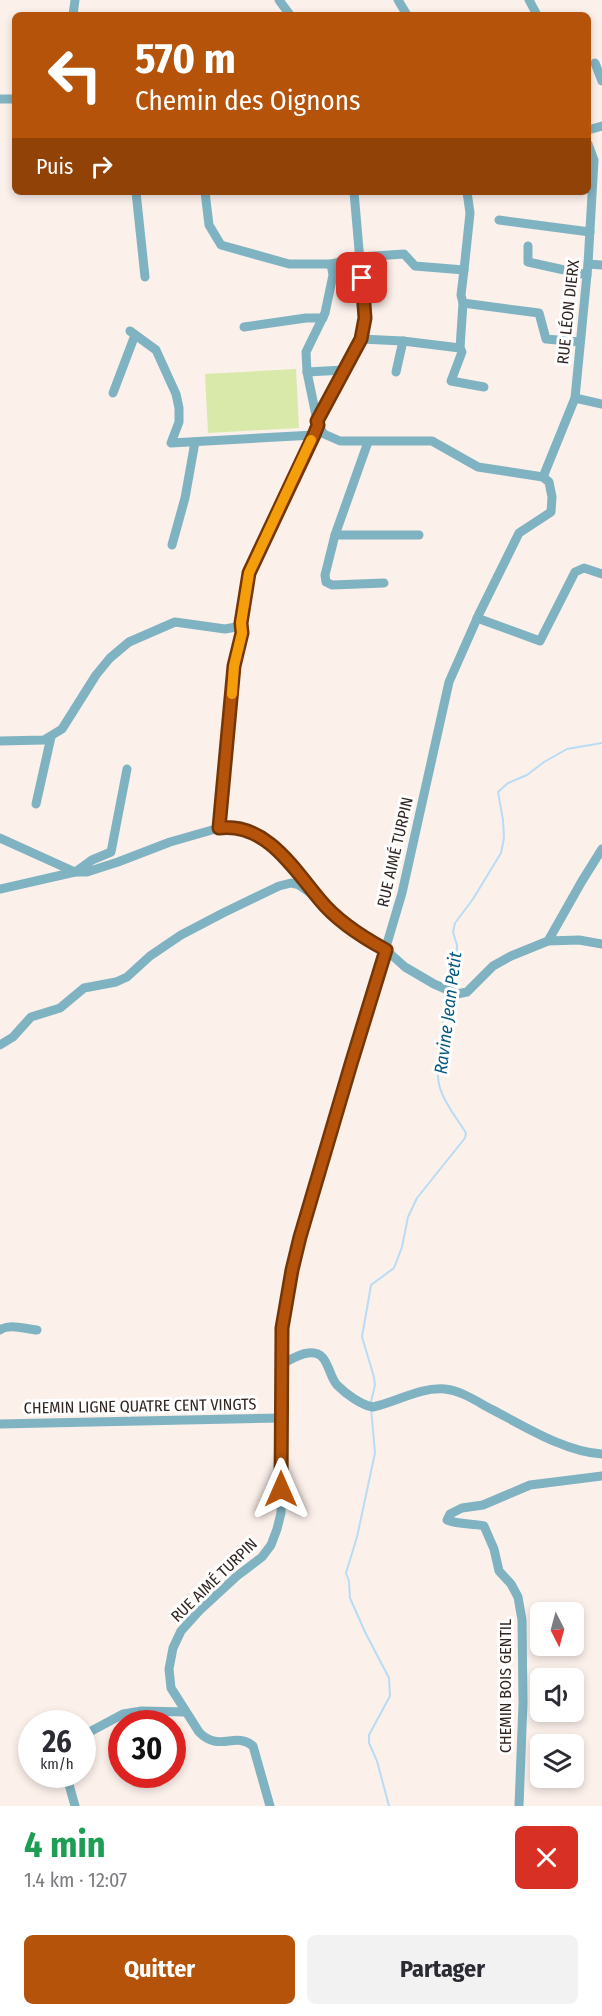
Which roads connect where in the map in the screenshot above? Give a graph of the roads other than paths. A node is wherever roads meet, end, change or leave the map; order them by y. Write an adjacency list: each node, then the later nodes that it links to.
1 (595, 63): 2 (street)
2 (602, 81)
3 (591, 152): 9 (street, RUE LÉON DIERX)
4 (136, 195): 17 (street)
5 (205, 195): 12 (street)
6 (354, 195): 11 (street)
7 (467, 195): 15 (street)
8 (499, 220): 9 (street)
9 (590, 232): 13 (street, RUE LÉON DIERX)
10 (528, 246): 16 (street)
11 (360, 257): 12 (street); 15 (street); 21 (street)
12 (330, 264): 19 (street)
13 (588, 264): 14 (street); 16 (street, RUE LÉON DIERX)
14 (602, 265)
15 (464, 270): 18 (street)
16 (587, 275): 23 (street, RUE LÉON DIERX)
17 (145, 277)
18 (463, 303): 23 (street); 24 (street)
19 (323, 318): 20 (street); 26 (street)
20 (244, 327)
21 (361, 339): 22 (street); 25 (street)
22 (403, 341): 24 (street); 27 (street)
23 (580, 342): 30 (street, RUE LÉON DIERX)
24 (460, 348): 28 (street)
25 (344, 370): 26 (street); 32 (street)
26 (307, 372): 32 (street)
27 (396, 372)
28 (484, 387)
29 (113, 393): 34 (street)
30 (574, 398): 31 (street); 36 (street, RUE LÉON DIERX)
31 (602, 404)
32 (317, 423): 33 (street); 35 (street)
33 (314, 435): 34 (street); 43 (street)
34 (195, 442): 39 (street)
35 (368, 442): 36 (street); 37 (street)
36 (543, 477): 42 (street, RUE AIMÉ TURPIN)
37 (335, 535): 38 (street); 41 (street)
38 (419, 535)
39 (172, 545)
40 (602, 574): 42 (street)
41 (384, 583)
42 (477, 618): 56 (street, RUE AIMÉ TURPIN)
43 (241, 623): 44 (street); 48 (street)
44 (51, 737): 45 (street); 47 (street)
45 (0, 741)
46 (127, 769): 51 (street)
47 (36, 804)
48 (219, 828): 51 (street); 53 (street)
49 (0, 838): 51 (street)
50 (602, 849): 54 (street)
51 (75, 872): 52 (street)
52 (0, 889)
53 (319, 899): 56 (street); 57 (street)
54 (548, 941): 55 (street); 56 (street)
55 (602, 944)
56 (386, 950): 60 (street, RUE AIMÉ TURPIN)
57 (0, 1045)
58 (0, 1330): 59 (street)
59 (37, 1330)
60 (282, 1364): 61 (street, RUE AIMÉ TURPIN); 63 (street)
61 (281, 1418): 62 (street, CHEMIN LIGNE QUATRE CENT VINGTS); 65 (street, RUE AIMÉ TURPIN)
62 (0, 1424)
63 (602, 1454)
64 (602, 1476): 70 (street, CHEMIN BOIS GENTIL)
65 (184, 1710)
66 (186, 1713): 69 (street, RUE AIMÉ TURPIN)
67 (70, 1788): 68 (street)
68 (75, 1806)
69 (270, 1806)
70 (519, 1806)

